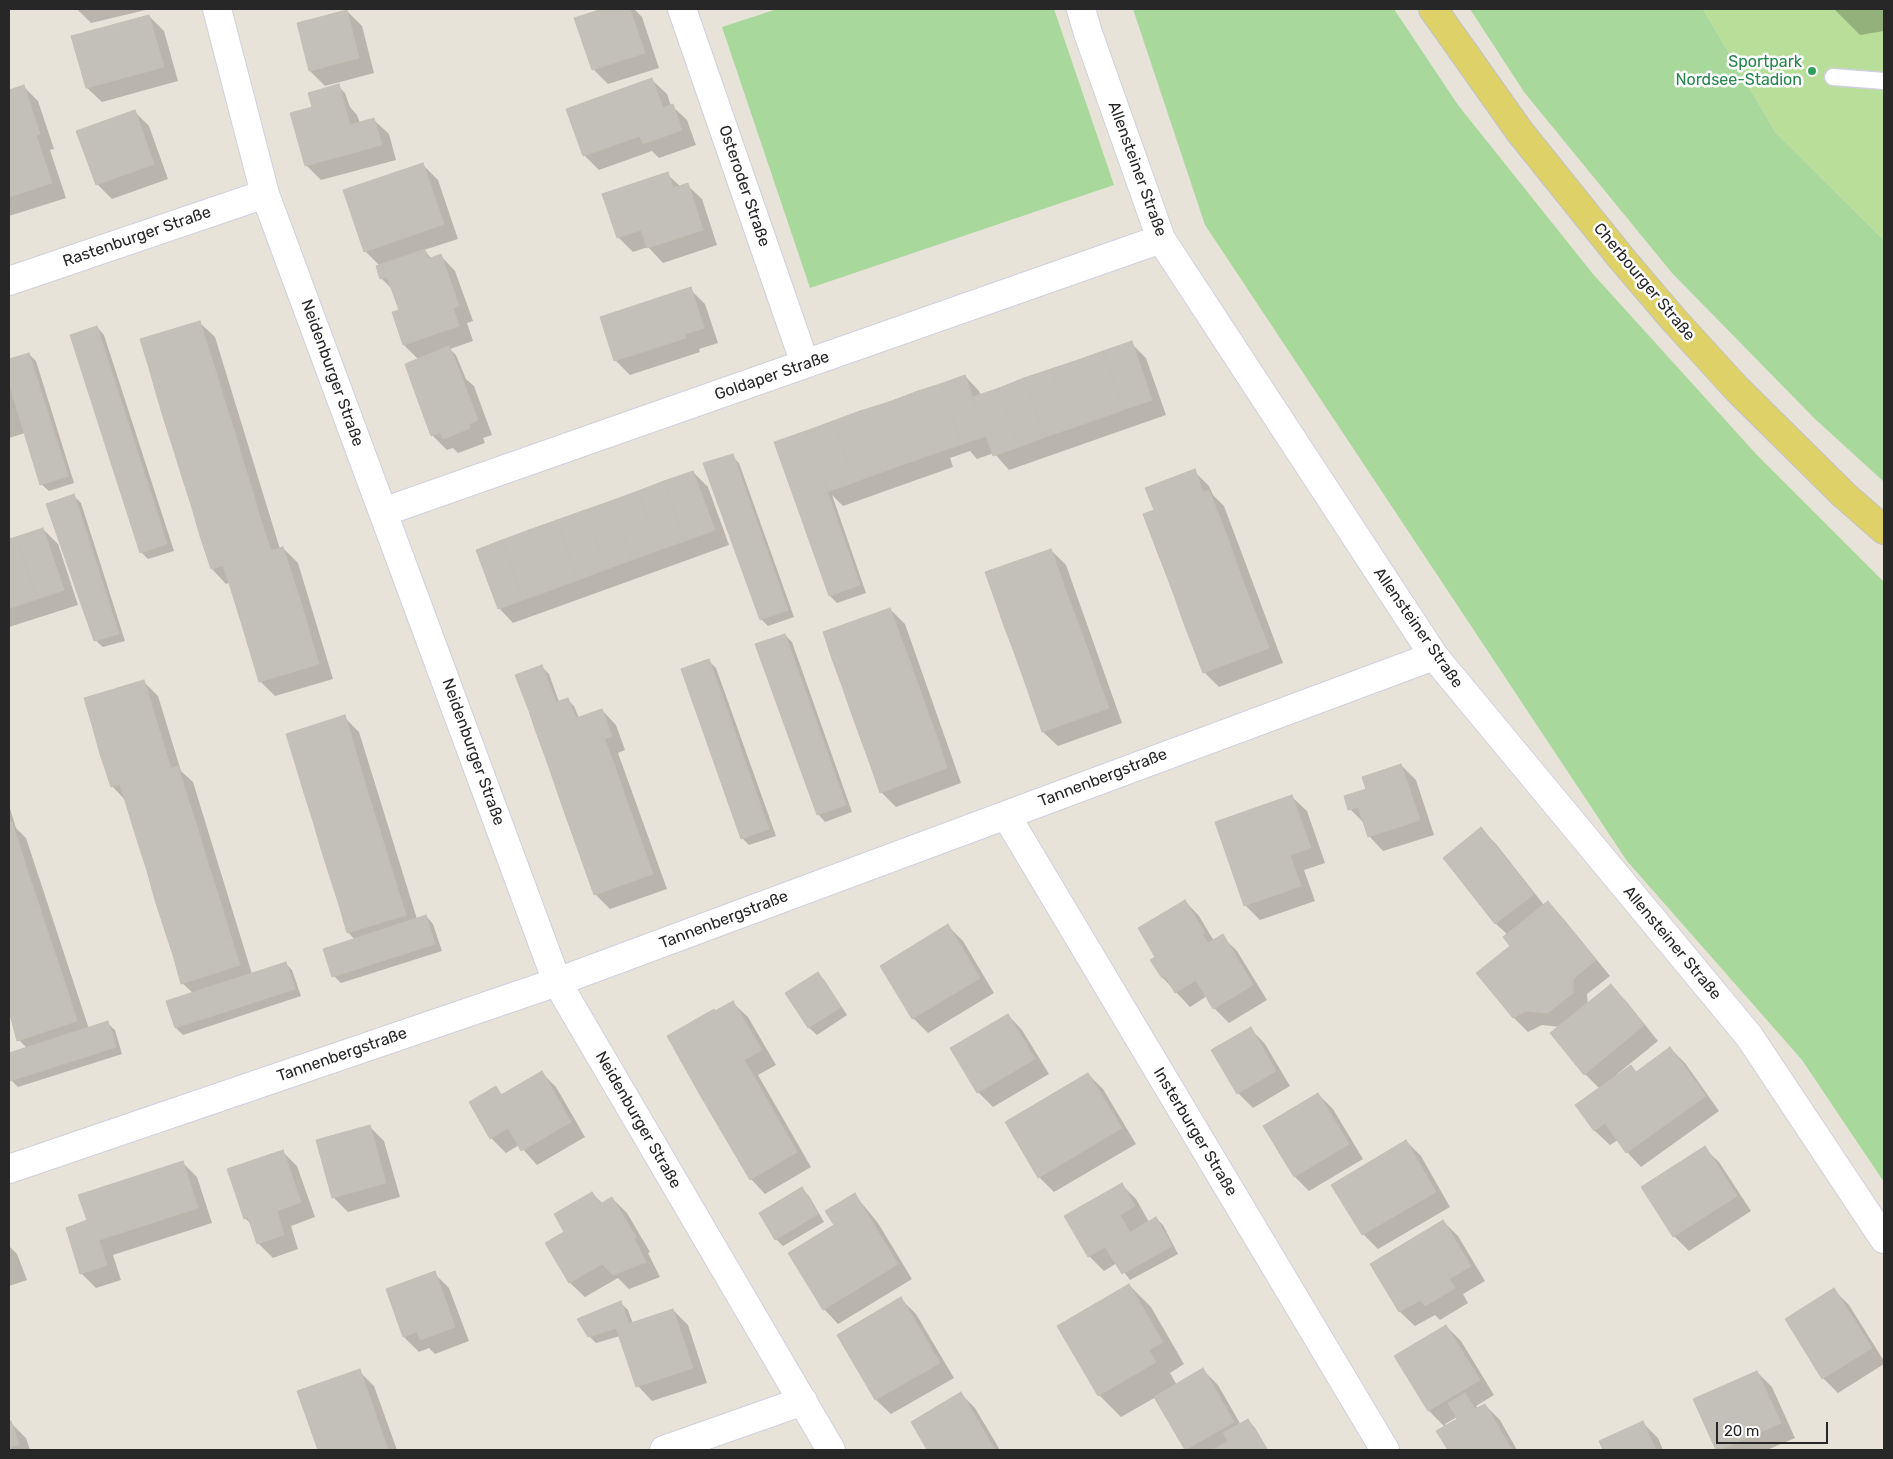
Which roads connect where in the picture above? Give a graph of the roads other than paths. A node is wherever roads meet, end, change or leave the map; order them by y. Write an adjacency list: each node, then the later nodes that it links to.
1 (217, 9): 7 (street, Neidenburger Straße)
2 (682, 9): 10 (street, Osteroder Straße)
3 (1081, 9): 8 (street, Allensteiner Straße)
4 (1433, 9): 12 (main road, Cherbourger Straße)
5 (1833, 77): 6 (lane)
6 (1884, 81)
7 (266, 194): 9 (street, Rastenburger Straße); 11 (street, Neidenburger Straße)
8 (1161, 239): 10 (street, Goldaper Straße); 13 (street, Allensteiner Straße)
9 (9, 281)
10 (805, 364): 11 (street, Goldaper Straße)
11 (384, 512): 15 (street, Neidenburger Straße)
12 (1884, 530)
13 (1434, 656): 14 (street, Tannenbergstraße); 17 (street, Allensteiner Straße)
14 (1006, 815): 15 (street, Tannenbergstraße); 21 (street, Insterburger Straße)
15 (557, 982): 16 (street, Tannenbergstraße); 18 (street, Neidenburger Straße)
16 (9, 1169)
17 (1884, 1239)
18 (803, 1401): 19 (street); 20 (street, Neidenburger Straße)
19 (664, 1450)
20 (831, 1450)
21 (1385, 1450)

